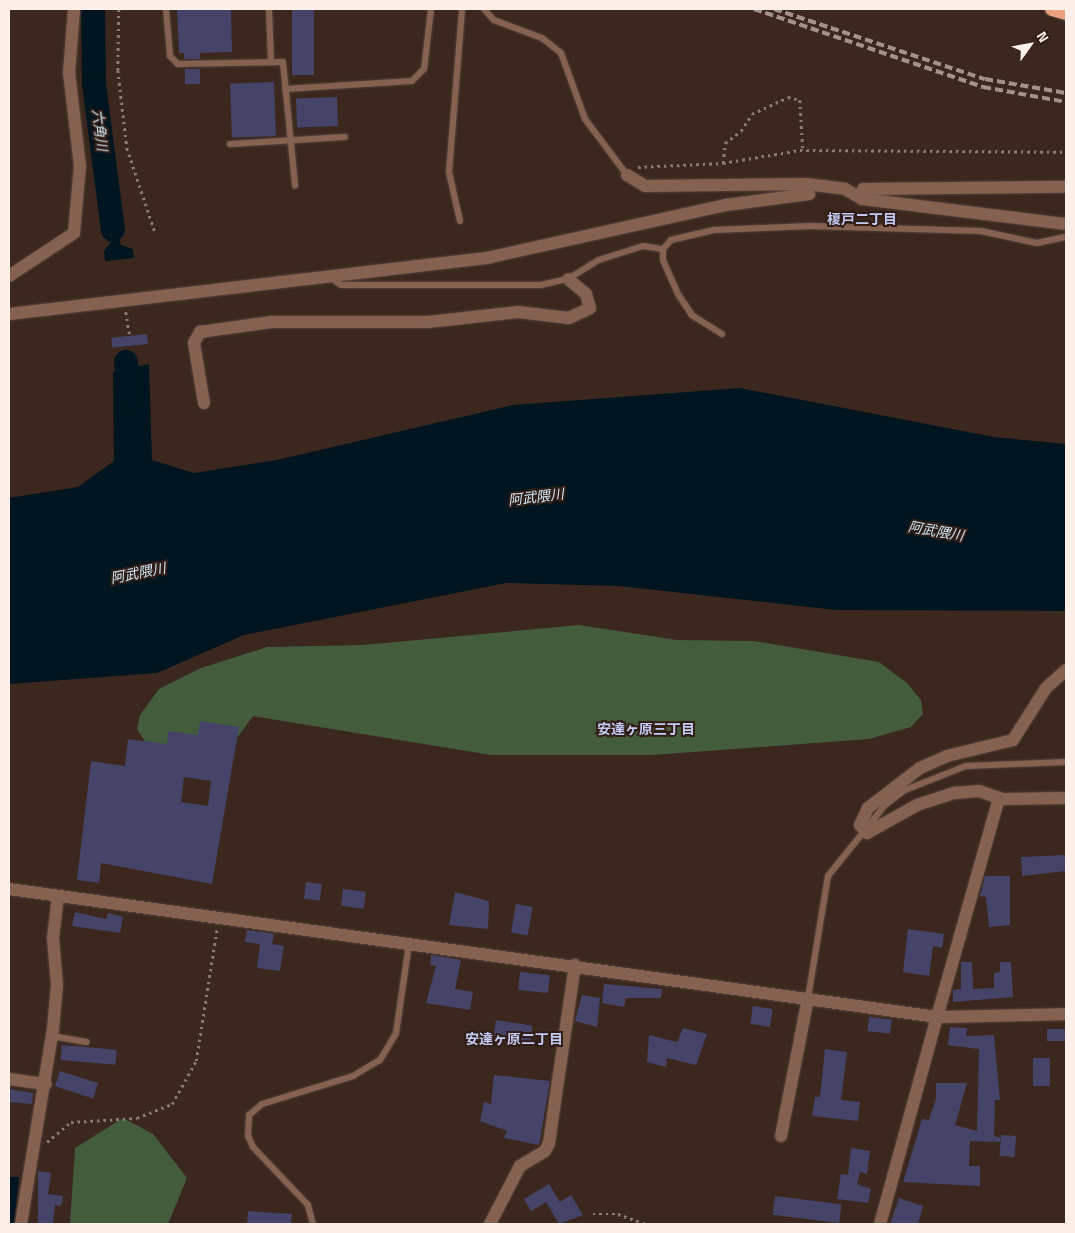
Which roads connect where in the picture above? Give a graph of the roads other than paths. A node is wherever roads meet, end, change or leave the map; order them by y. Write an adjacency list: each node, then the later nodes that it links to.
1 (74, 9): 25 (street)
2 (166, 9): 9 (lane)
3 (269, 9): 9 (lane)
4 (431, 9): 10 (lane)
5 (462, 9): 21 (lane)
6 (484, 9): 14 (lane)
7 (1052, 9): 8 (highway)
8 (1066, 13)
9 (271, 60): 10 (lane)
10 (285, 90): 12 (lane)
11 (345, 137): 12 (lane)
12 (288, 140): 13 (lane); 15 (lane)
13 (230, 144)
14 (627, 175): 19 (street)
15 (295, 185)
16 (1066, 187): 18 (street)
17 (845, 189): 18 (lane); 19 (street); 22 (street)
18 (863, 189)
19 (826, 190): 20 (lane)
20 (809, 194): 26 (street)
21 (460, 221)
22 (1066, 224)
23 (1066, 237): 24 (lane)
24 (664, 249): 27 (lane); 29 (lane)
25 (9, 276)
26 (328, 276): 27 (lane); 28 (street)
27 (568, 279): 30 (street)
28 (9, 314)
29 (722, 334)
30 (204, 403)
31 (1066, 670): 35 (street)
32 (1066, 762): 35 (lane)
33 (999, 798): 34 (street); 35 (street); 42 (street)
34 (1066, 798)
35 (862, 828): 40 (lane)
36 (9, 889): 37 (street)
37 (58, 896): 38 (street); 43 (street)
38 (409, 942): 39 (street); 49 (lane)
39 (575, 965): 40 (street); 50 (street)
40 (808, 998): 42 (street); 47 (street)
41 (1066, 1014): 42 (street)
42 (937, 1017): 51 (street)
43 (52, 1036): 44 (lane); 46 (street)
44 (86, 1042)
45 (9, 1079): 46 (street)
46 (46, 1084): 48 (street)
47 (781, 1136)
48 (22, 1224)
49 (313, 1224)
50 (490, 1224)
51 (880, 1224)

